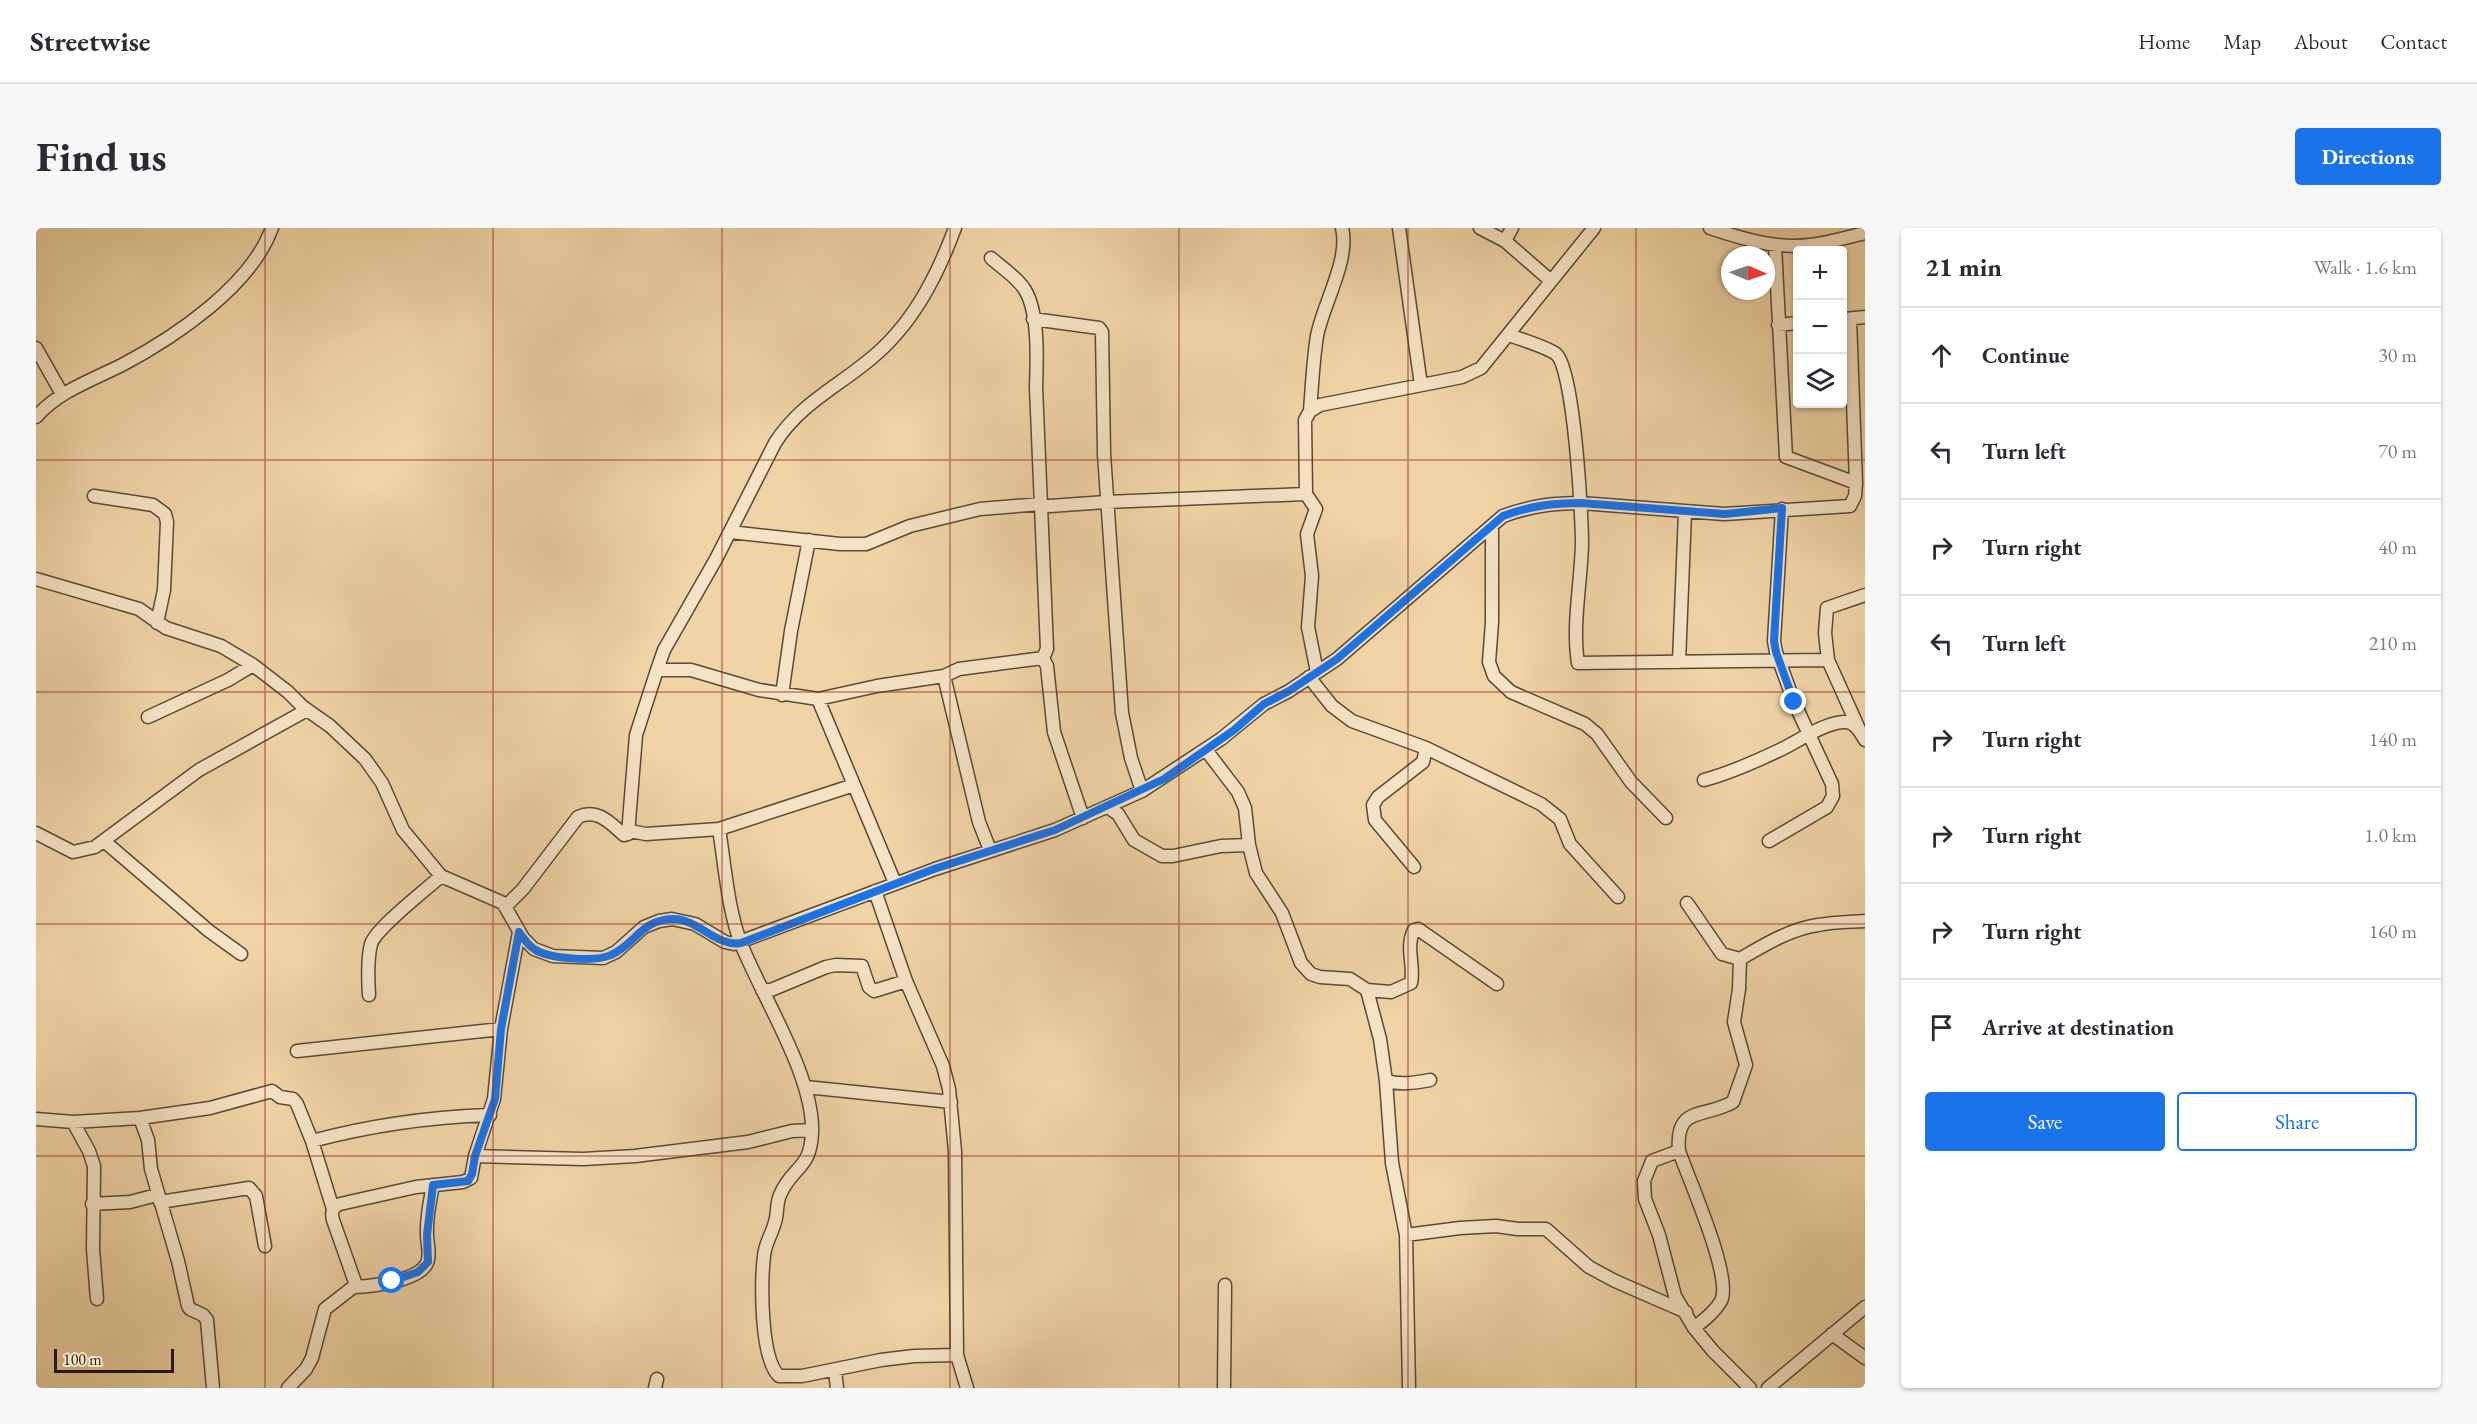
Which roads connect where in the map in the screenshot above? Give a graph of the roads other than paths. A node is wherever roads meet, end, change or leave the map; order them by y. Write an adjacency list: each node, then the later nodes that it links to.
1 (272, 228): 23 (street)
2 (955, 228): 35 (street)
3 (1342, 228): 24 (street)
4 (1399, 228): 22 (street)
5 (1480, 228): 10 (street)
6 (1512, 228): 10 (street)
7 (1594, 228): 13 (street)
8 (1710, 228): 11 (street)
9 (1865, 233): 11 (street)
10 (1505, 241): 13 (street)
11 (1775, 246): 18 (street)
12 (991, 258): 15 (street)
13 (1551, 281): 19 (street)
14 (1865, 317): 16 (street)
15 (1033, 319): 29 (street); 31 (street)
16 (1847, 319)
17 (1793, 323): 18 (street)
18 (1778, 325): 26 (street)
19 (1509, 335): 22 (street); 30 (street)
20 (1847, 335): 26 (street)
21 (36, 348): 23 (street)
22 (1421, 385): 24 (street)
23 (62, 394): 25 (street)
24 (1310, 411): 27 (street)
25 (36, 417)
26 (1856, 483): 32 (street)
27 (1306, 494): 29 (street); 46 (street)
28 (94, 496): 39 (street)
29 (1106, 502): 31 (street); 58 (street)
30 (1581, 503): 33 (street); 34 (street); 43 (street)
31 (1041, 504): 36 (street); 40 (street)
32 (1782, 508): 33 (street); 42 (street)
33 (1685, 512): 43 (street)
34 (1492, 526): 46 (street); 61 (street)
35 (730, 532): 36 (street); 45 (street)
36 (809, 540): 48 (street)
37 (36, 579): 39 (street)
38 (1865, 595): 41 (street)
39 (157, 623): 44 (street)
40 (1043, 658): 47 (street); 60 (street)
41 (1828, 660): 42 (street); 52 (street)
42 (1779, 661): 43 (street); 53 (street)
43 (1679, 662)
44 (253, 665): 50 (street); 51 (street)
45 (657, 670): 48 (street); 63 (street)
46 (1313, 674): 54 (street); 55 (street)
47 (944, 676): 49 (street); 68 (street)
48 (782, 694): 49 (street)
49 (818, 699): 57 (street)
50 (307, 710): 65 (street); 70 (street)
51 (148, 717)
52 (1863, 733): 53 (street)
53 (1811, 734): 56 (street); 66 (street)
54 (1426, 748): 69 (street); 73 (street)
55 (1206, 750): 58 (street); 67 (street)
56 (1704, 780)
57 (854, 785): 62 (street); 71 (street)
58 (1142, 791): 59 (street)
59 (1108, 807): 60 (street); 67 (street)
60 (1083, 818): 68 (street)
61 (1666, 818)
62 (719, 830): 63 (street); 78 (street)
63 (630, 831): 75 (street)
64 (36, 833): 65 (street)
65 (104, 841): 79 (street)
66 (1769, 841)
67 (1249, 845): 84 (street)
68 (990, 850): 71 (street)
69 (1414, 867)
70 (441, 876): 75 (street); 85 (street)
71 (895, 883): 72 (street)
72 (875, 891): 78 (street); 81 (street)
73 (1618, 897)
74 (1687, 903): 80 (street)
75 (506, 906): 77 (street)
76 (1865, 921): 80 (street)
77 (519, 932): 78 (street); 86 (street)
78 (741, 943): 83 (street)
79 (241, 954)
80 (1740, 959): 98 (street)
81 (906, 981): 83 (street); 91 (street)
82 (1497, 984): 84 (street)
83 (762, 990): 90 (street)
84 (1367, 990): 89 (street)
85 (369, 995)
86 (501, 1029): 87 (street); 92 (street)
87 (297, 1051)
88 (1430, 1080): 89 (street)
89 (1386, 1081): 104 (street)
90 (806, 1087): 91 (street); 96 (street)
91 (951, 1102): 113 (street)
92 (490, 1115): 97 (street); 99 (street)
93 (140, 1118): 95 (street); 97 (street); 101 (street)
94 (36, 1119): 95 (street)
95 (73, 1122): 102 (street)
96 (812, 1130): 99 (street); 115 (street)
97 (312, 1141): 103 (street)
98 (1679, 1151): 110 (street); 111 (street)
99 (475, 1156): 100 (street)
100 (433, 1185): 103 (street); 107 (street)
101 (158, 1198): 102 (street); 105 (street); 116 (street)
102 (92, 1204): 108 (street)
103 (333, 1209): 107 (street)
104 (1406, 1235): 110 (street); 121 (street)
105 (265, 1246)
106 (1225, 1285): 120 (street)
107 (355, 1287): 117 (street)
108 (97, 1299)
109 (1865, 1307): 112 (street)
110 (1686, 1312): 111 (street)
111 (1695, 1328): 122 (street)
112 (1832, 1334): 114 (street); 123 (street)
113 (957, 1354): 115 (street); 119 (street)
114 (1865, 1358)
115 (835, 1371): 118 (street)
116 (213, 1388)
117 (288, 1388)
118 (837, 1388)
119 (967, 1388)
120 (1224, 1388)
121 (1409, 1388)
122 (1750, 1388)
123 (1768, 1388)

